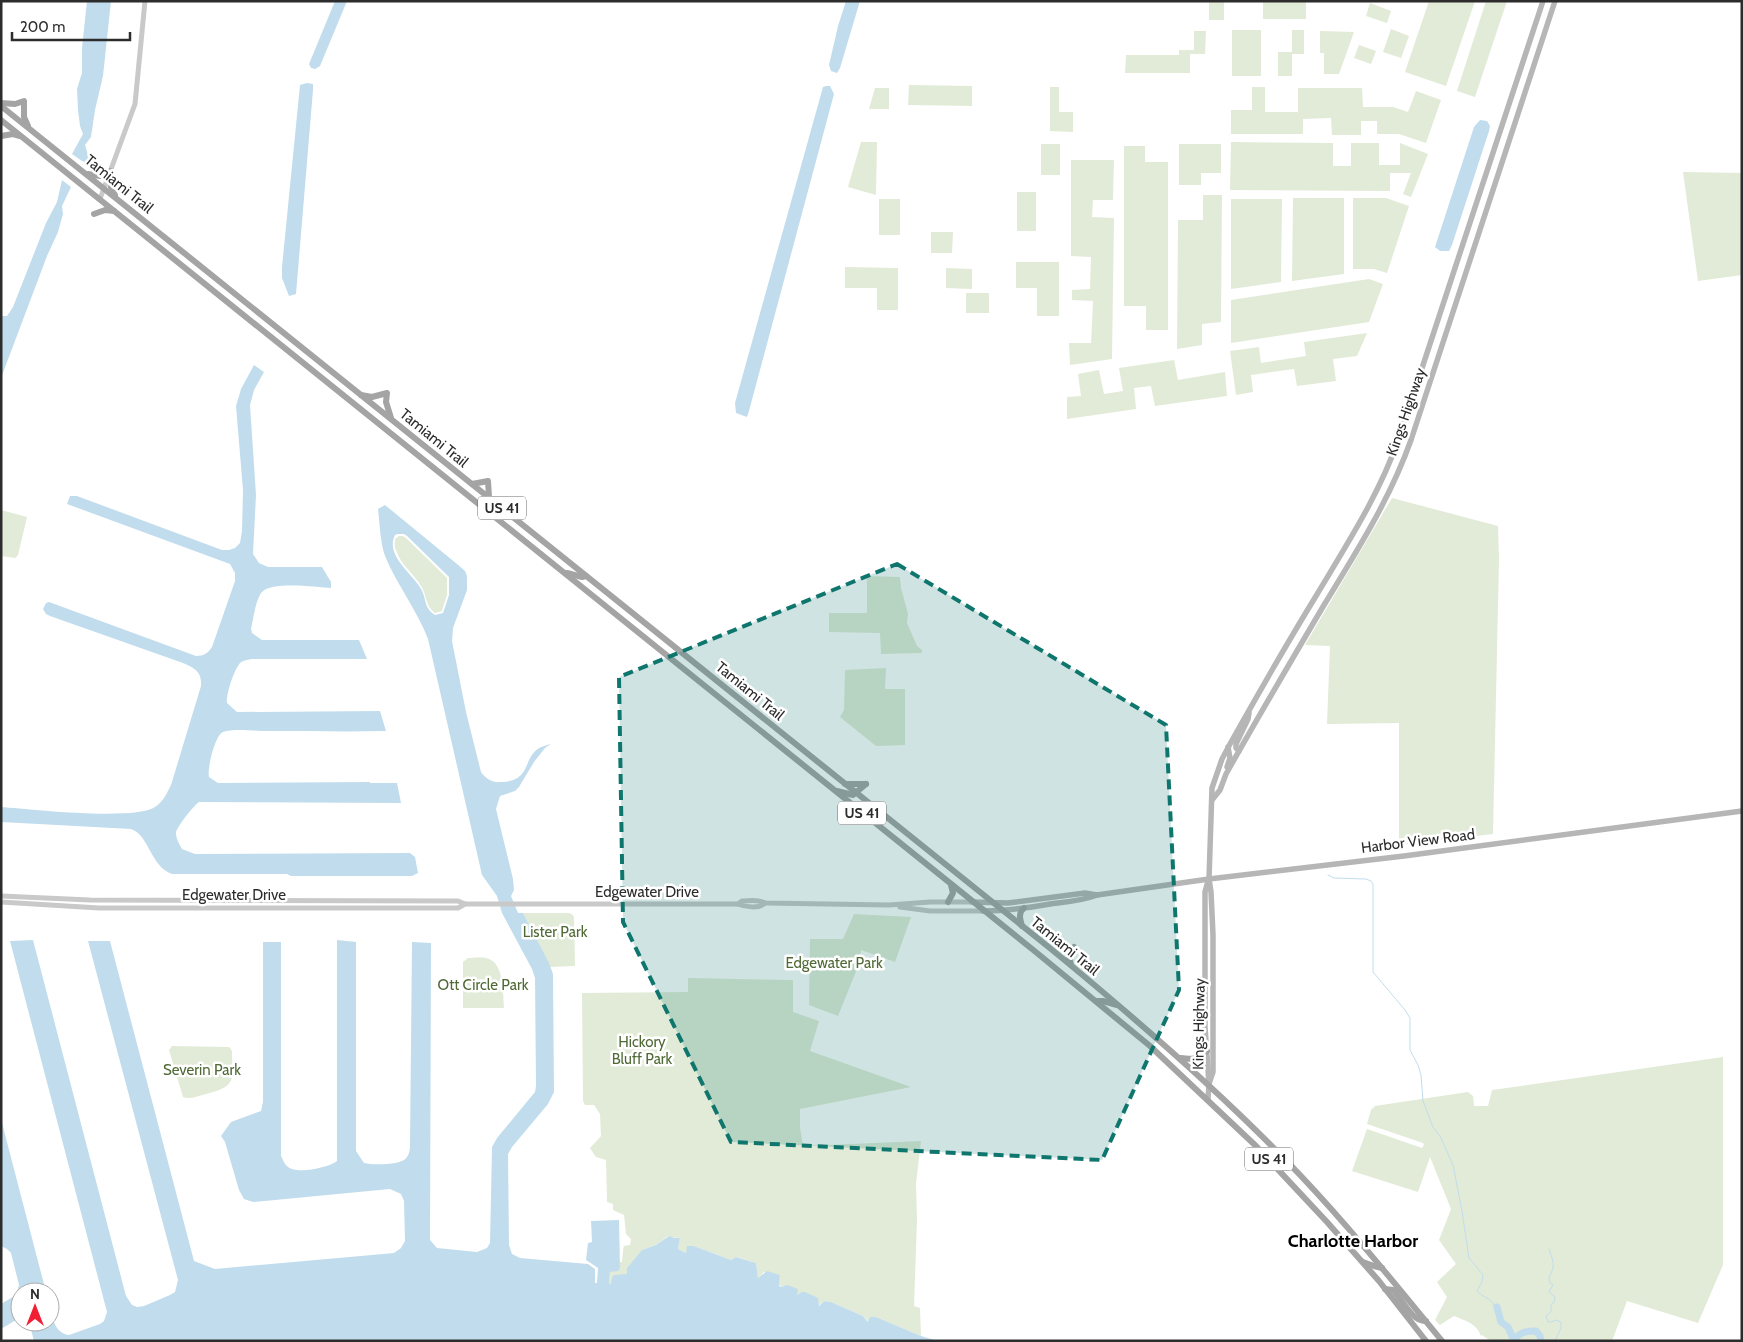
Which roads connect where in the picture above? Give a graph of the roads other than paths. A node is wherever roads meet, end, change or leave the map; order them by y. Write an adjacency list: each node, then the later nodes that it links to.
1 (145, 1): 9 (street)
2 (1543, 1): 24 (main road, Kings Highway)
3 (1555, 1): 25 (main road, Kings Highway)
4 (1, 104): 6 (main road, Tamiami Trail / US 41); 6 (main road)
5 (1, 120): 8 (main road, Tamiami Trail / US 41)
6 (28, 127): 10 (main road, Tamiami Trail / US 41)
7 (1, 136): 8 (main road)
8 (21, 136): 13 (main road, Tamiami Trail / US 41)
9 (110, 173): 10 (main road); 11 (street); 12 (main road)
10 (86, 174): 11 (main road, Tamiami Trail / US 41)
11 (104, 188): 12 (main road, Tamiami Trail / US 41); 13 (street)
12 (116, 198): 16 (main road, Tamiami Trail / US 41)
13 (100, 199): 14 (main road, Tamiami Trail / US 41)
14 (114, 211): 15 (main road); 20 (main road, Tamiami Trail / US 41)
15 (94, 214)
16 (361, 395): 17 (main road, Tamiami Trail / US 41); 17 (main road)
17 (392, 419): 18 (main road, Tamiami Trail / US 41)
18 (472, 484): 19 (main road, Tamiami Trail / US 41); 19 (main road)
19 (489, 497): 21 (main road, Tamiami Trail / US 41)
20 (563, 572): 21 (main road); 22 (main road, Tamiami Trail / US 41)
21 (586, 576): 23 (main road, Tamiami Trail / US 41)
22 (581, 586): 23 (main road); 31 (main road, Tamiami Trail / US 41)
23 (607, 592): 30 (main road, Tamiami Trail / US 41)
24 (1273, 670): 25 (main road); 26 (main road, Kings Highway)
25 (1283, 676): 28 (main road, Kings Highway)
26 (1249, 711): 27 (main road, Kings Highway); 28 (main road)
27 (1228, 747): 29 (main road); 33 (main road, Kings Highway)
28 (1239, 751): 29 (main road, Kings Highway)
29 (1226, 774): 33 (main road, Kings Highway)
30 (845, 784): 32 (main road, Tamiami Trail / US 41); 32 (main road)
31 (833, 789): 32 (main road); 34 (main road, Tamiami Trail / US 41)
32 (856, 793): 35 (main road, Tamiami Trail / US 41)
33 (1212, 800): 37 (main road, Kings Highway)
34 (853, 805): 35 (main road); 38 (main road, Tamiami Trail / US 41)
35 (874, 808): 45 (main road, Tamiami Trail / US 41)
36 (1742, 811): 37 (main road, Harbor View Road)
37 (1209, 879): 40 (main road, Harbor View Road); 55 (main road, Kings Highway); 56 (main road, Kings Highway)
38 (950, 884): 42 (main road); 43 (main road, Tamiami Trail / US 41)
39 (1, 896): 44 (street, Edgewater Drive)
40 (1097, 896): 45 (main road, Harbor View Road); 47 (main road, Harbor View Road)
41 (1, 902): 44 (street, Edgewater Drive)
42 (948, 902): 43 (street, Edgewater Drive); 46 (street, Edgewater Drive)
43 (972, 902): 45 (main road, Harbor View Road); 48 (main road, Tamiami Trail / US 41)
44 (465, 904): 46 (street, Edgewater Drive)
45 (994, 904): 49 (main road, Tamiami Trail / US 41)
46 (889, 905): 48 (street, Edgewater Drive)
47 (1024, 908): 49 (main road, Harbor View Road); 50 (main road)
48 (982, 911): 49 (main road, Harbor View Road); 53 (main road, Tamiami Trail / US 41)
49 (1002, 911): 50 (main road, Tamiami Trail / US 41)
50 (1023, 928): 52 (main road, Tamiami Trail / US 41)
51 (1074, 947): 52 (main road)
52 (1072, 966): 54 (main road, Tamiami Trail / US 41)
53 (1097, 1001): 54 (main road); 60 (main road, Tamiami Trail / US 41)
54 (1121, 1007): 58 (main road, Tamiami Trail / US 41)
55 (1213, 1011): 56 (main road); 59 (main road, Kings Highway)
56 (1206, 1012): 57 (main road, Kings Highway)
57 (1207, 1051): 58 (main road); 59 (main road, Kings Highway)
58 (1180, 1058): 59 (main road, Tamiami Trail / US 41)
59 (1208, 1084): 60 (main road); 62 (main road, Tamiami Trail / US 41)
60 (1208, 1099): 61 (main road, Tamiami Trail / US 41)
61 (1362, 1262): 62 (main road); 63 (main road, Tamiami Trail / US 41)
62 (1382, 1268): 64 (main road, Tamiami Trail / US 41)
63 (1385, 1289): 64 (main road); 65 (main road, Tamiami Trail / US 41)
64 (1426, 1322): 66 (main road, Tamiami Trail / US 41)
65 (1426, 1341)
66 (1442, 1341)

